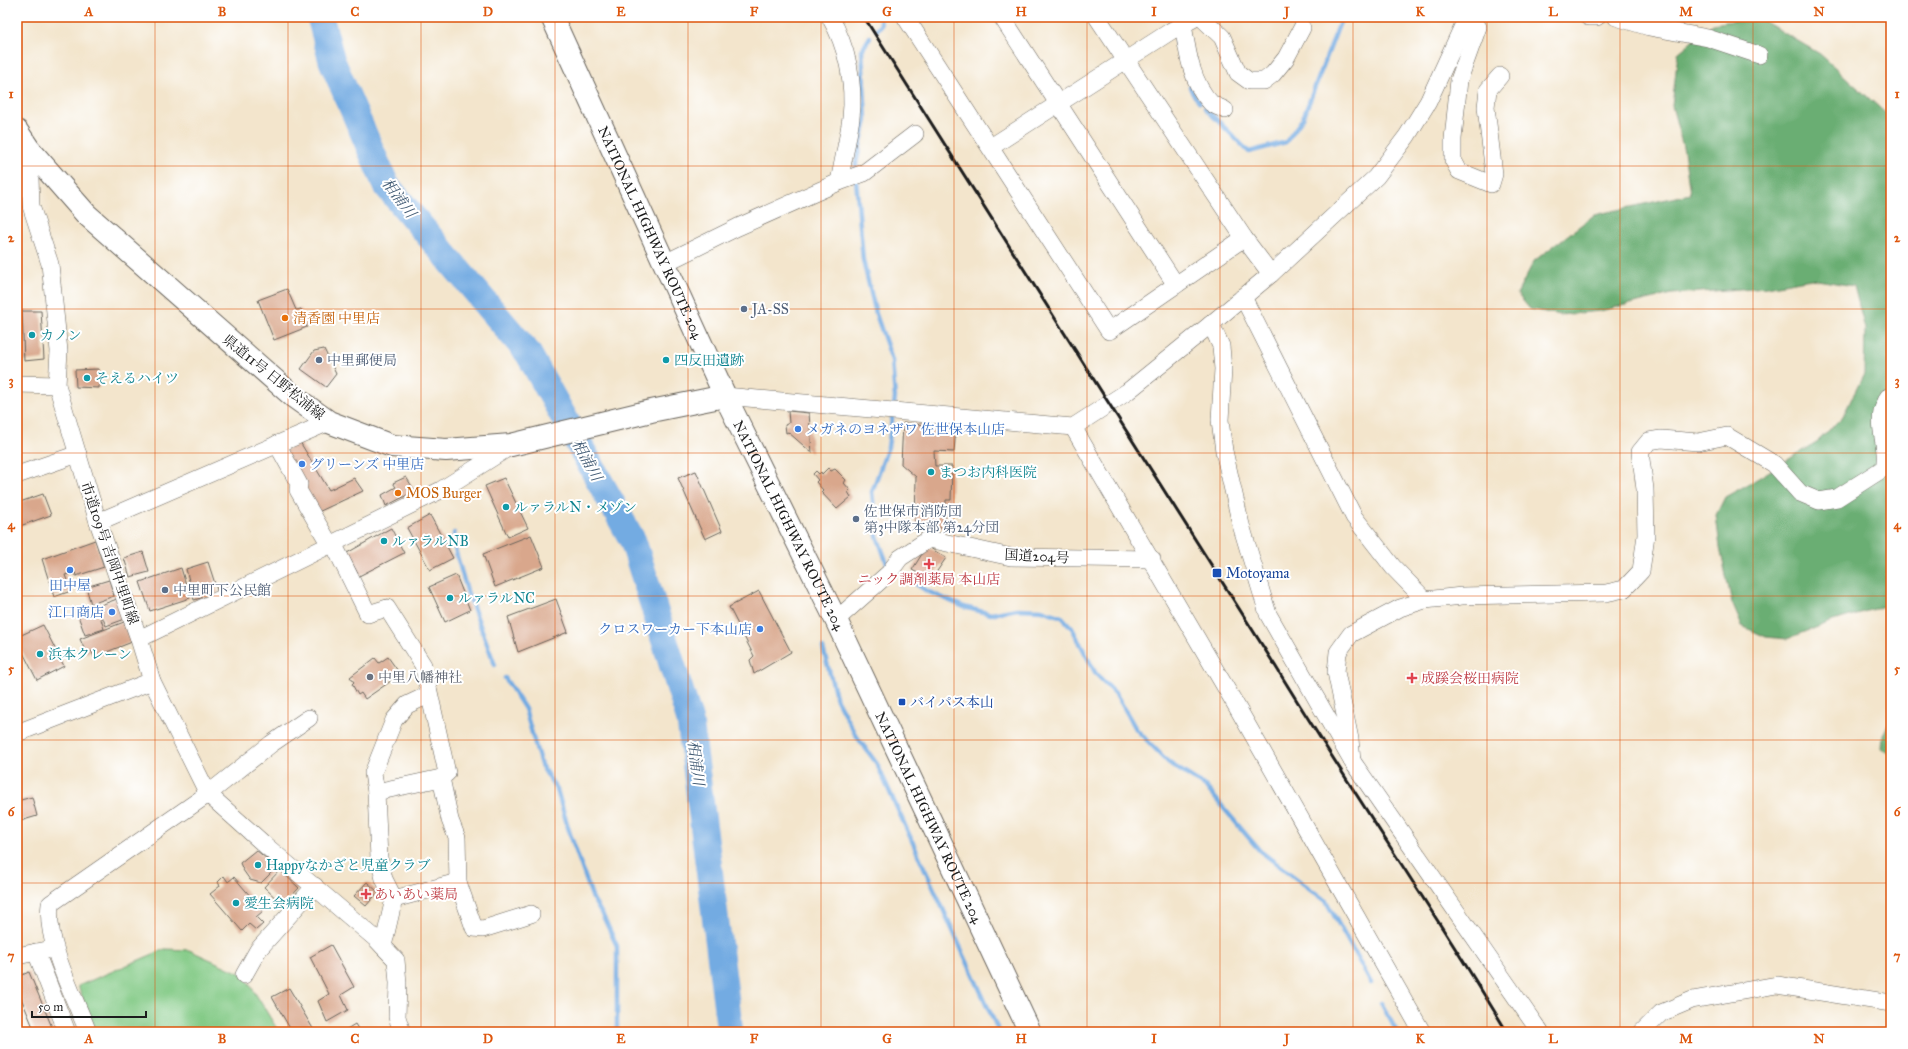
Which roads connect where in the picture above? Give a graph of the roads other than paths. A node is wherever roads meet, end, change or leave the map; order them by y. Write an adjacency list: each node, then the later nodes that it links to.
1 (552, 17): 22 (main road, NATIONAL HIGHWAY ROUTE 204)
2 (830, 17): 20 (street)
3 (908, 17): 19 (street)
4 (1002, 17): 15 (street)
5 (1097, 17): 13 (street)
6 (1588, 17): 7 (street)
7 (1598, 17)
8 (1616, 17): 12 (street)
9 (1473, 20): 14 (street); 23 (street)
10 (1188, 22): 11 (street); 13 (street); 16 (street)
11 (1302, 28)
12 (1759, 54)
13 (1125, 60): 15 (street); 21 (street)
14 (1500, 76)
15 (1058, 103): 19 (street); 24 (street)
16 (1225, 110)
17 (915, 134): 20 (street)
18 (23, 140): 28 (street, 市道109号 吉岡中里町線); 31 (main road, 県道11号 日野松浦線)
19 (991, 147): 24 (street)
20 (839, 182): 22 (street)
21 (1244, 238): 23 (street); 24 (street)
22 (665, 263): 29 (main road, NATIONAL HIGHWAY ROUTE 204)
23 (1271, 274): 25 (street)
24 (1176, 285)
25 (1244, 297): 26 (street); 40 (street)
26 (1211, 324): 32 (street); 47 (street)
27 (17, 384): 28 (street)
28 (57, 385): 35 (street, 市道109号 吉岡中里町線)
29 (724, 396): 32 (street); 34 (main road, 県道11号 日野松浦線); 41 (main road, NATIONAL HIGHWAY ROUTE 204)
30 (1891, 396): 40 (street)
31 (329, 422): 33 (street); 34 (main road, 県道11号 日野松浦線)
32 (1073, 427): 39 (street)
33 (277, 444): 37 (street); 38 (street)
34 (511, 446): 38 (street)
35 (78, 454): 36 (street); 37 (street, 市道109号 吉岡中里町線)
36 (17, 475)
37 (98, 522): 42 (street, 市道109号 吉岡中里町線)
38 (331, 544): 42 (street); 44 (street)
39 (1152, 559): 41 (street, 国道204号); 65 (street)
40 (1425, 600): 47 (street)
41 (836, 620): 64 (main road, NATIONAL HIGHWAY ROUTE 204)
42 (139, 639): 43 (street, 市道109号 吉岡中里町線)
43 (152, 681): 46 (street); 50 (street, 市道109号 吉岡中里町線)
44 (428, 695): 48 (street); 49 (street)
45 (310, 718): 50 (street)
46 (17, 733)
47 (1352, 761): 66 (street)
48 (441, 778): 49 (street); 51 (street)
49 (376, 792): 53 (street)
50 (208, 794): 52 (street, 市道109号 吉岡中里町線); 56 (street)
51 (458, 882): 53 (street); 54 (street)
52 (315, 886): 55 (street, 市道109号 吉岡中里町線); 59 (street)
53 (394, 899): 55 (street)
54 (531, 914)
55 (383, 946): 63 (street, 市道109号 吉岡中里町線)
56 (55, 948): 57 (street); 62 (street)
57 (36, 952): 58 (street); 61 (street)
58 (17, 956)
59 (244, 975)
60 (1891, 1002): 67 (street)
61 (67, 1032)
62 (88, 1032)
63 (402, 1032)
64 (1030, 1032)
65 (1422, 1032)
66 (1540, 1032)
67 (1642, 1032)

